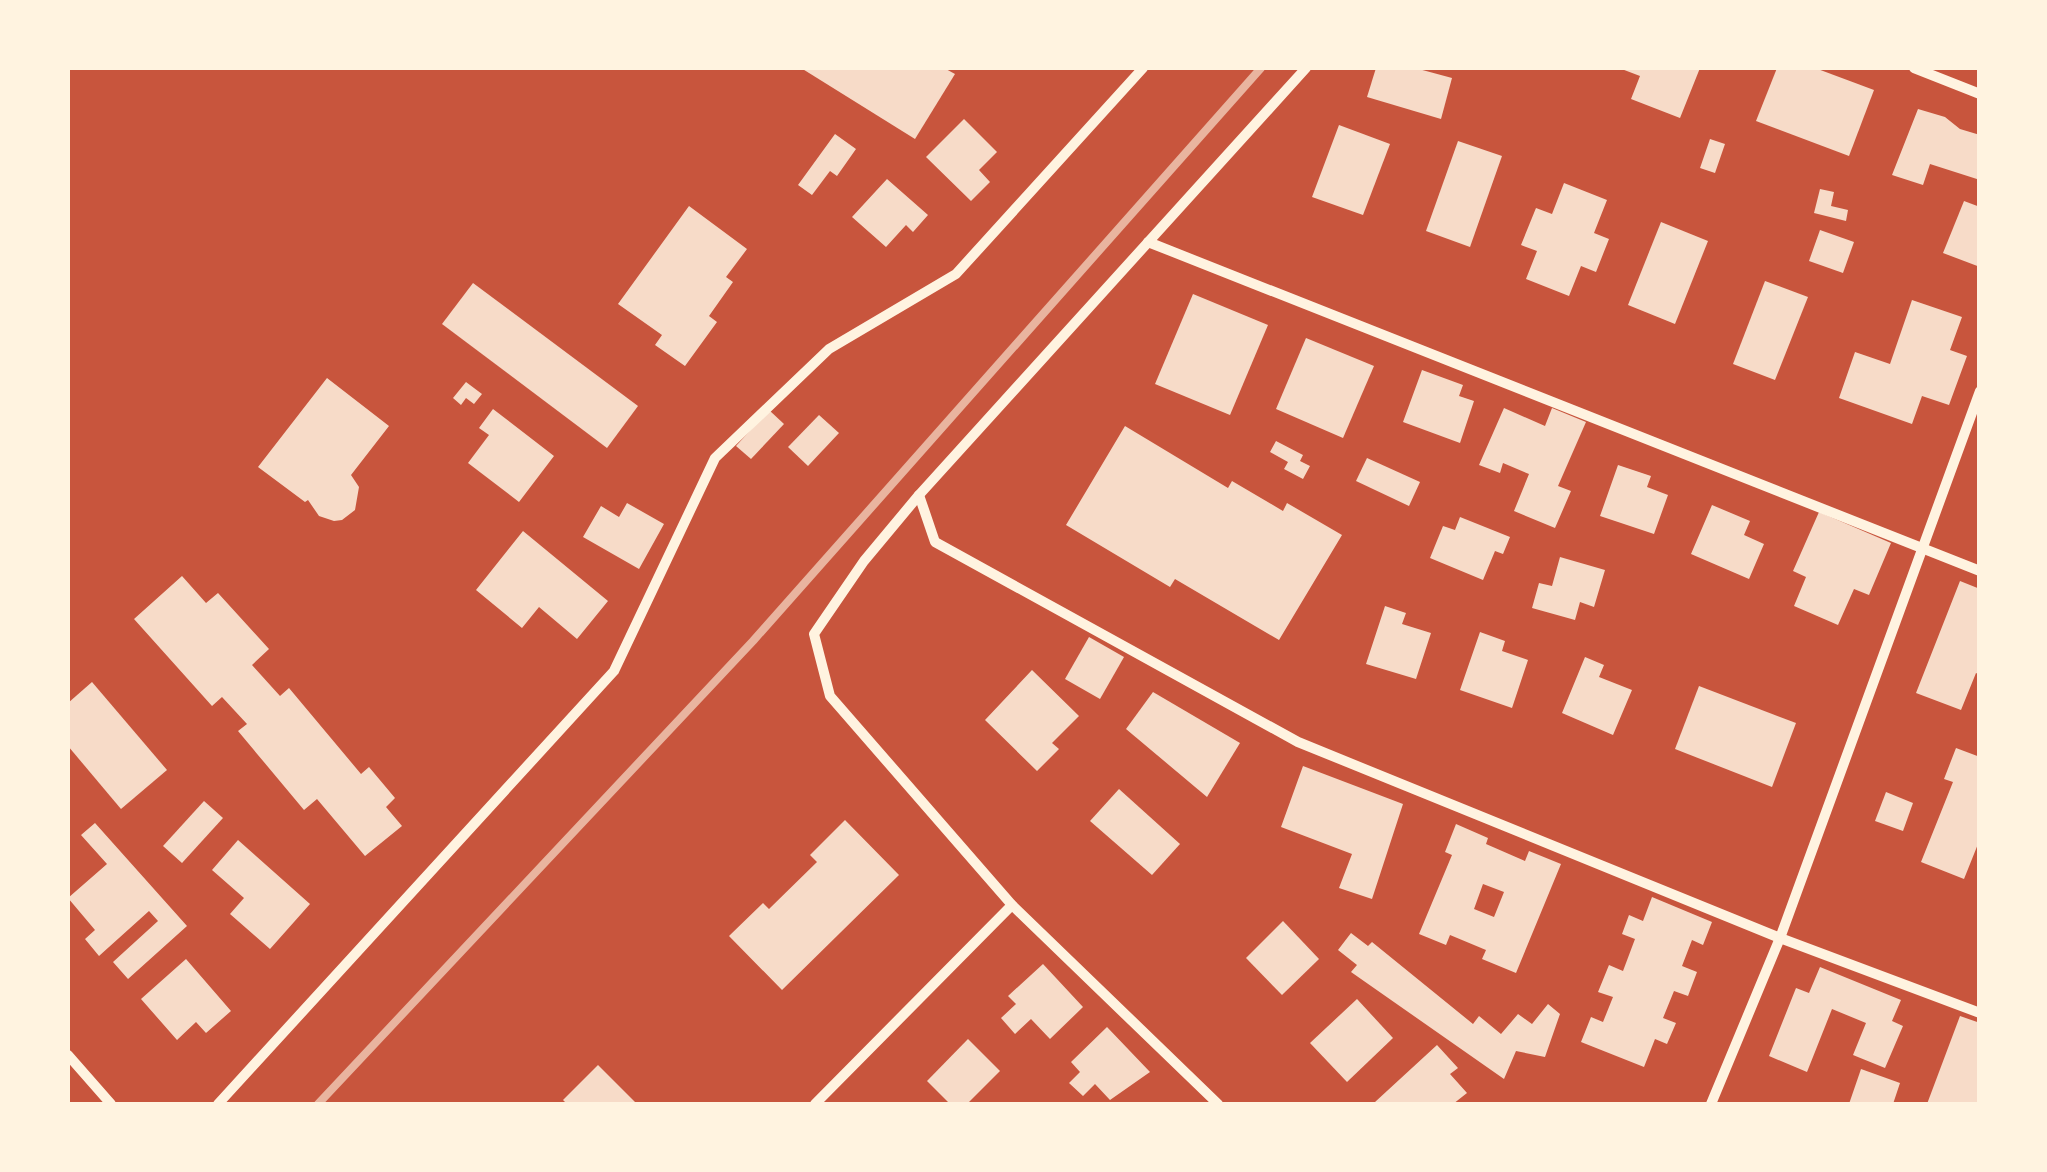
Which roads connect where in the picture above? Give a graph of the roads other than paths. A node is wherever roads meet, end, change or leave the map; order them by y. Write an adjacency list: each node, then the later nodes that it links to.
1 (1143, 68): 15 (street)
2 (1306, 68): 5 (street)
3 (1914, 68): 4 (street)
4 (1980, 94)
5 (1148, 242): 7 (street); 8 (street)
6 (1980, 391): 8 (street)
7 (920, 495): 10 (street); 11 (street)
8 (1921, 548): 9 (street); 11 (street)
9 (1980, 570)
10 (1012, 905): 16 (street); 17 (street)
11 (1780, 938): 12 (street); 18 (street)
12 (1980, 1013)
13 (68, 1054): 14 (street)
14 (112, 1104)
15 (218, 1104)
16 (814, 1104)
17 (1218, 1104)
18 (1711, 1104)

